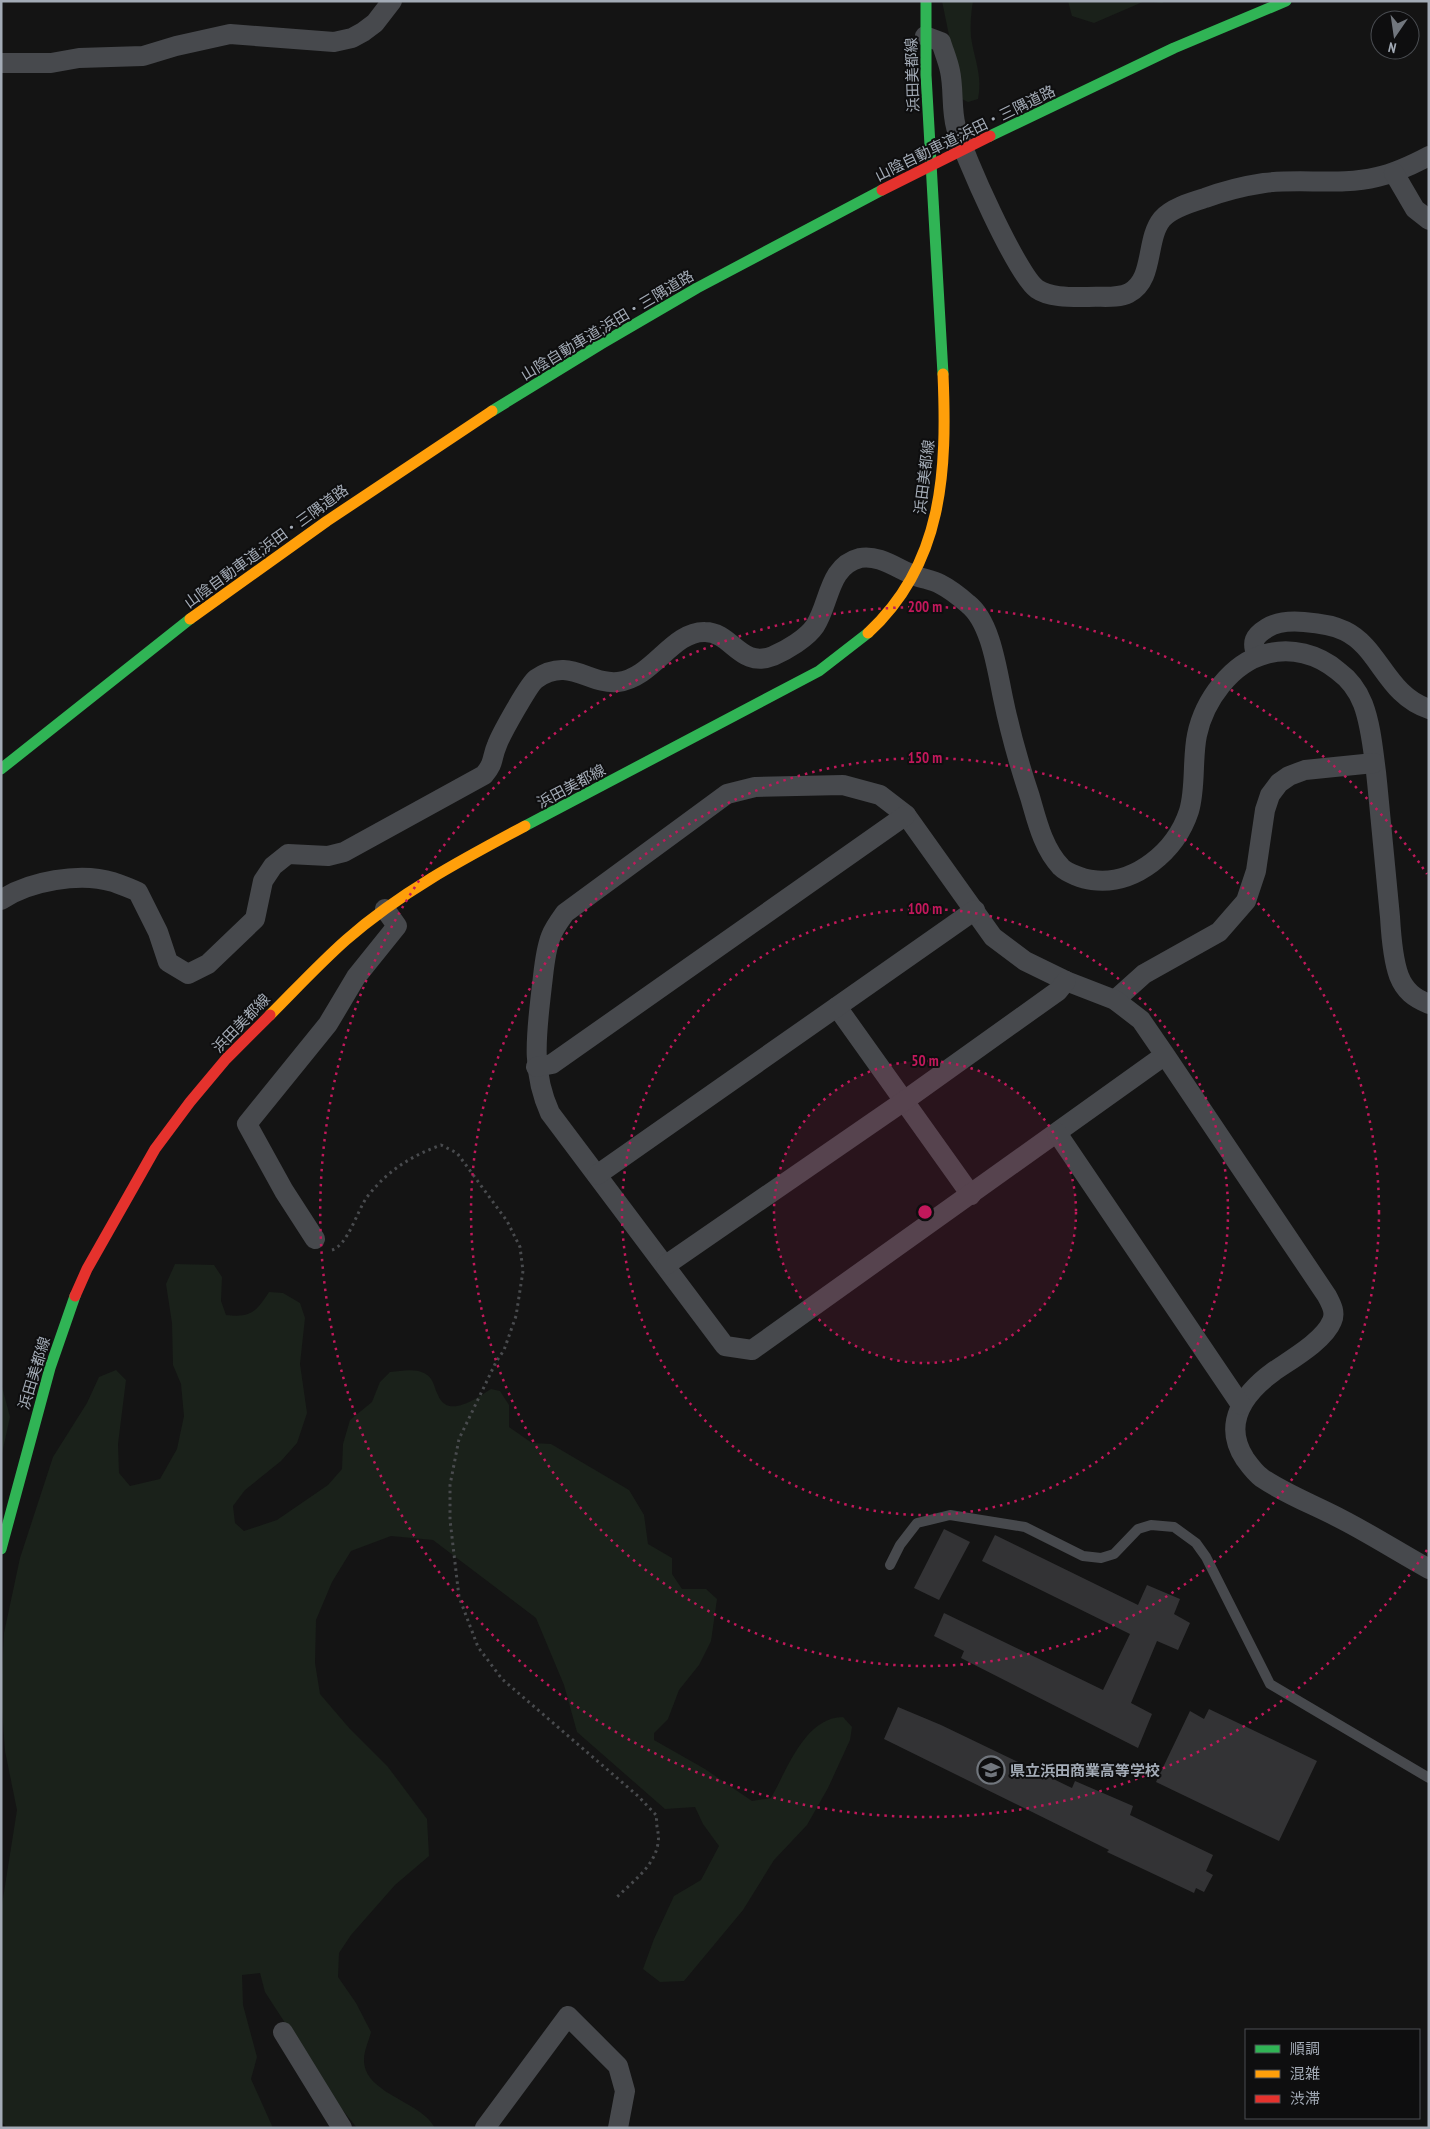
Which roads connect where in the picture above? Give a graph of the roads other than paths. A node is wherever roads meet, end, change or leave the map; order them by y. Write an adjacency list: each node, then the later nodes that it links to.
1 (392, 1): 5 (street)
2 (926, 1): 4 (main road, 浜田美都線)
3 (1286, 1): 13 (main road, 山陰自動車道;浜田・三隅道路, bridge)
4 (925, 36): 7 (street); 9 (main road, 浜田美都線)
5 (1, 63)
6 (1429, 156): 7 (street)
7 (1394, 172): 8 (street)
8 (1429, 220)
9 (914, 576): 10 (street); 15 (street); 16 (main road, 浜田美都線)
10 (1257, 656): 11 (street); 12 (street)
11 (1429, 708)
12 (1374, 762): 19 (street); 20 (street)
13 (1, 769)
14 (906, 815): 17 (street); 23 (street); 23 (street)
15 (1, 900)
16 (385, 909): 28 (street); 31 (main road, 浜田美都線)
17 (974, 910): 18 (street); 21 (street)
18 (1066, 981): 19 (street); 24 (street)
19 (1115, 1000): 22 (street)
20 (1429, 1004)
21 (837, 1007): 24 (street); 26 (street)
22 (1165, 1056): 25 (street); 30 (street)
23 (536, 1067): 26 (street)
24 (904, 1101): 27 (street); 29 (street)
25 (1057, 1133): 27 (street); 30 (street)
26 (597, 1174): 29 (street)
27 (971, 1195): 29 (street)
28 (315, 1239)
29 (666, 1265)
30 (1241, 1405): 33 (street)
31 (1, 1549)
32 (890, 1565): 34 (lane)
33 (1429, 1569)
34 (1429, 1778)
35 (282, 2032): 36 (street)
36 (342, 2128)
37 (485, 2128): 38 (street)
38 (618, 2128)

